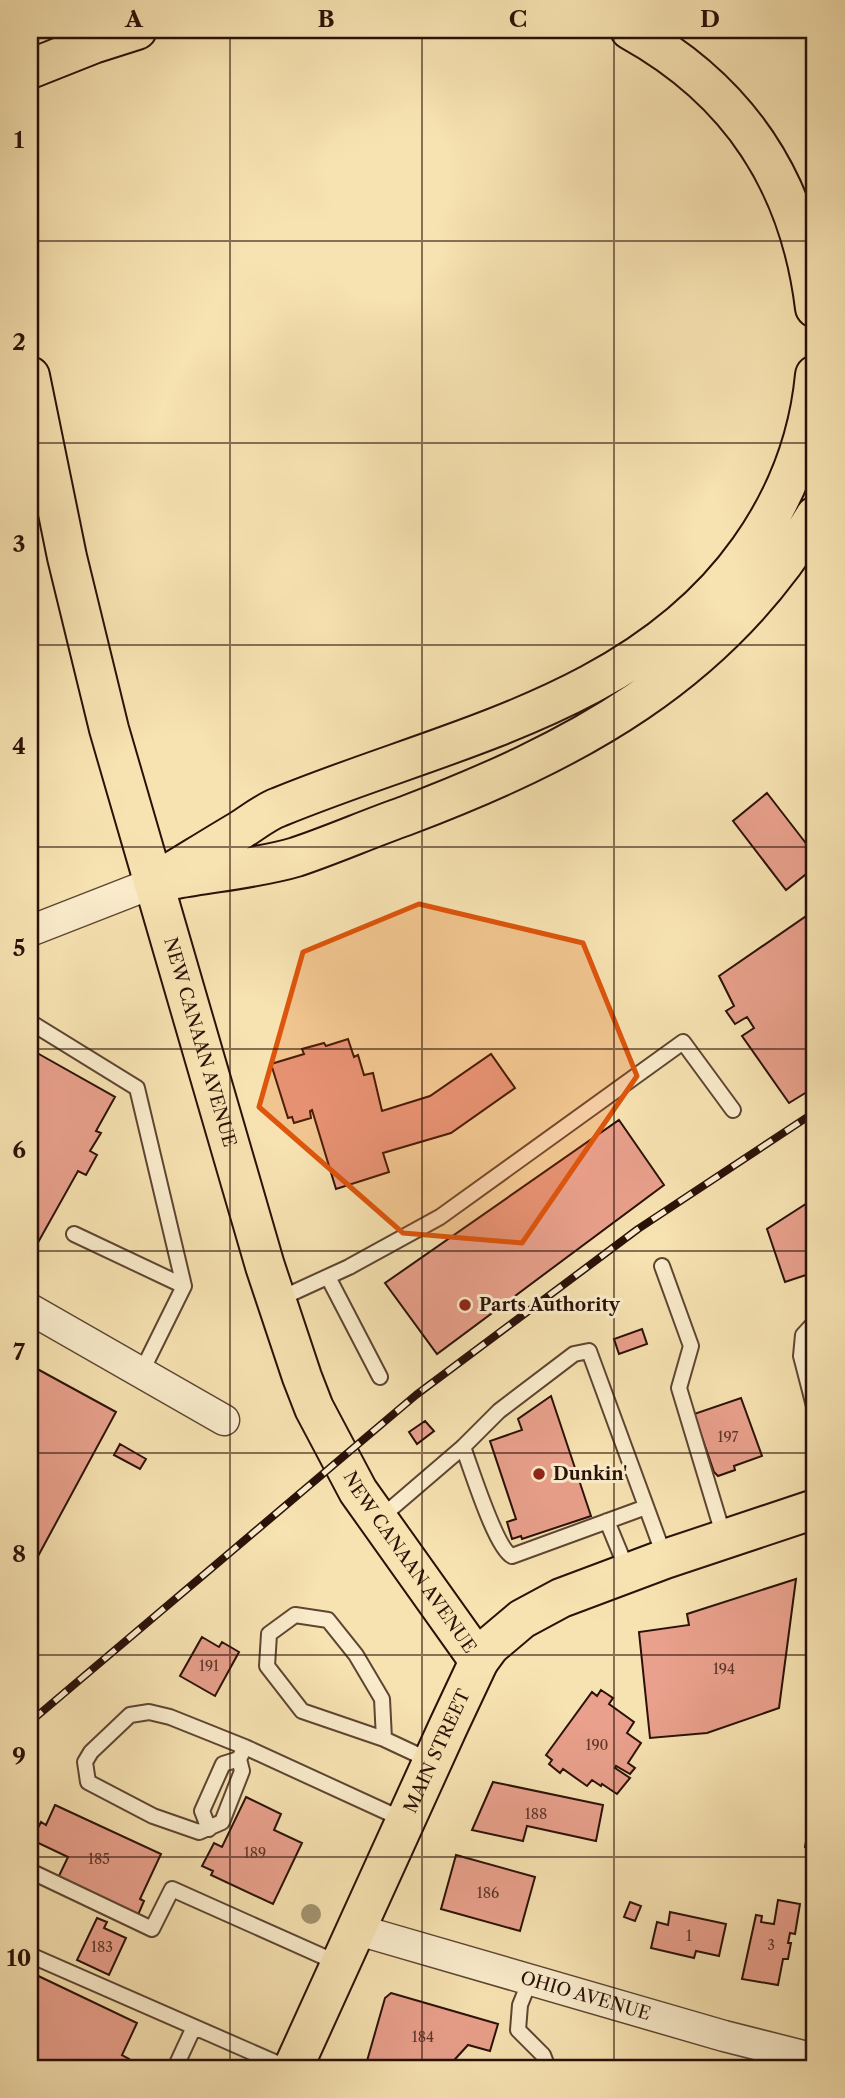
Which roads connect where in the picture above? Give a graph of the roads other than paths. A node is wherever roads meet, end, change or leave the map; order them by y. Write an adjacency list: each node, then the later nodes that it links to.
1 (137, 30): 3 (main road)
2 (630, 30): 4 (main road)
3 (44, 63)
4 (815, 308)
5 (815, 375): 8 (main road)
6 (30, 376): 8 (main road, NEW CANAAN AVENUE)
7 (815, 516): 8 (main road)
8 (153, 883): 9 (street); 16 (main road, NEW CANAAN AVENUE)
9 (30, 931)
10 (30, 1022): 15 (lane)
11 (733, 1111): 14 (lane)
12 (74, 1234): 15 (lane)
13 (662, 1266): 29 (lane)
14 (328, 1276): 16 (lane); 20 (lane)
15 (184, 1286): 19 (lane)
16 (276, 1301): 27 (main road, NEW CANAAN AVENUE)
17 (30, 1309): 19 (street)
18 (815, 1322): 21 (lane)
19 (141, 1373): 23 (street)
20 (380, 1377)
21 (813, 1390): 22 (lane)
22 (815, 1410)
23 (224, 1420)
24 (463, 1447): 25 (lane); 27 (lane); 28 (lane)
25 (646, 1507): 28 (lane); 30 (lane)
26 (812, 1507): 29 (main road, MAIN STREET)
27 (377, 1520): 32 (main road, NEW CANAAN AVENUE)
28 (607, 1521): 31 (lane)
29 (725, 1539): 30 (main road, MAIN STREET)
30 (665, 1559): 31 (main road, MAIN STREET)
31 (628, 1572): 32 (main road, MAIN STREET)
32 (479, 1661): 35 (main road, MAIN STREET)
33 (384, 1739): 33 (lane); 35 (lane)
34 (242, 1753): 36 (lane); 37 (lane); 37 (lane); 37 (lane)
35 (432, 1762): 36 (main road, MAIN STREET)
36 (405, 1821): 39 (main road, MAIN STREET)
37 (209, 1829)
38 (30, 1871): 41 (lane)
39 (355, 1929): 41 (main road, MAIN STREET); 42 (street, OHIO AVENUE)
40 (30, 1955): 43 (lane)
41 (341, 1964): 47 (main road, MAIN STREET)
42 (530, 1980): 44 (street, OHIO AVENUE); 48 (lane)
43 (194, 2027): 45 (lane); 46 (lane)
44 (815, 2059)
45 (175, 2068)
46 (288, 2068)
47 (293, 2068)
48 (548, 2068)

